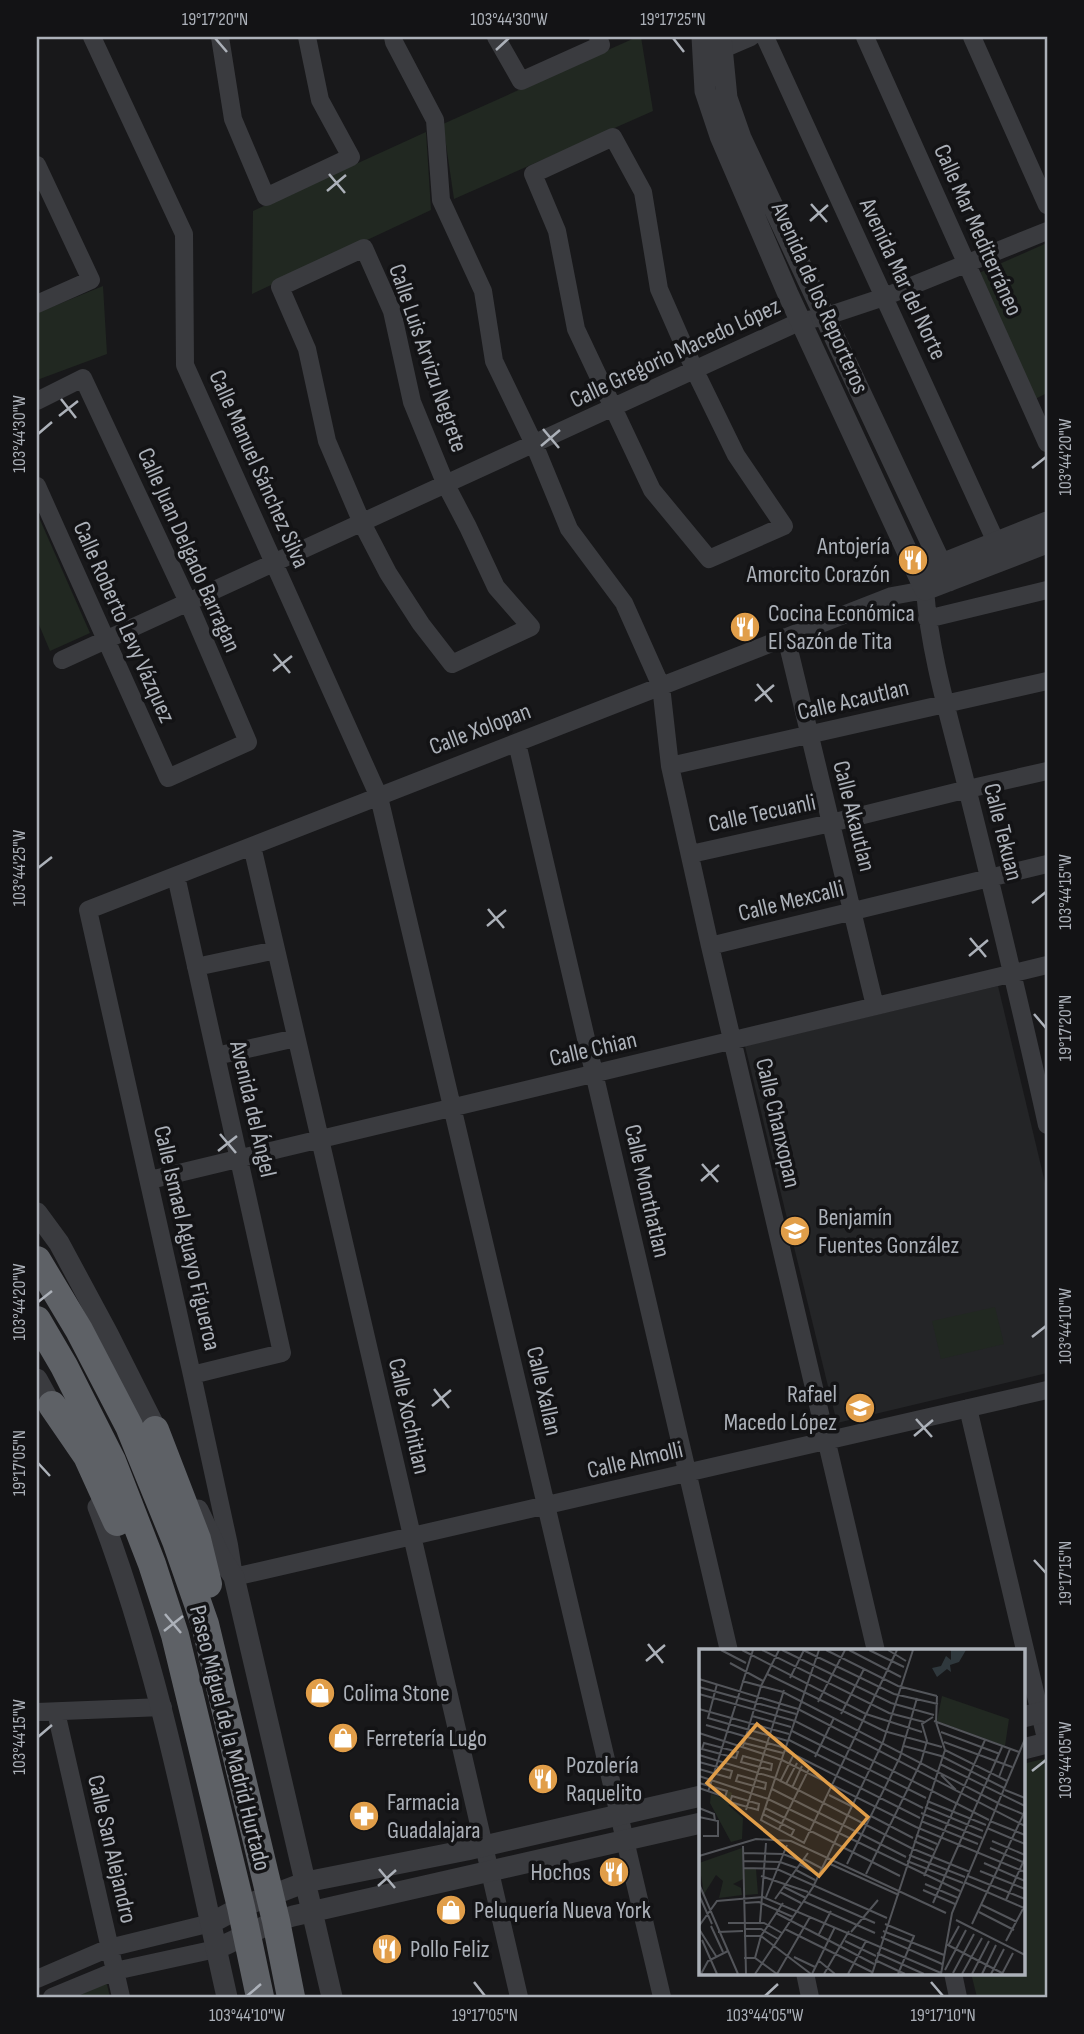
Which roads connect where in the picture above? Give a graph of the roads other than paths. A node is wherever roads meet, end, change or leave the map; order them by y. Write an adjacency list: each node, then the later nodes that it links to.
1 (92, 37): 32 (street, Calle Manuel Sánchez Silva)
2 (220, 37): 3 (street)
3 (307, 37)
4 (393, 37): 25 (street, Calle Chanxopan)
5 (496, 37): 11 (street)
6 (702, 37): 20 (street, Avenida de los Reporteros)
7 (751, 37): 12 (street)
8 (765, 37): 17 (street, Avenida Mar del Norte)
9 (865, 37): 16 (street, Calle Mar Mediterráneo)
10 (972, 37): 14 (street)
11 (599, 41)
12 (722, 43): 19 (street, Avenida de los Reporteros)
13 (37, 164): 18 (street)
14 (1047, 205)
15 (1047, 231): 16 (street, Calle Gregorio Macedo López)
16 (967, 264): 17 (street, Calle Gregorio Macedo López); 24 (street, Calle Mar Mediterráneo)
17 (884, 297): 19 (street, Calle Gregorio Macedo López); 30 (street, Avenida Mar del Norte)
18 (37, 304)
19 (824, 317): 20 (street, Calle Gregorio Macedo López); 33 (street, Avenida de los Reporteros)
20 (801, 321): 21 (street, Calle Gregorio Macedo López); 34 (street, Avenida de los Reporteros)
21 (695, 371): 23 (street, Calle Gregorio Macedo López); 23 (street); 23 (street)
22 (37, 401): 36 (street, Calle Juan Delgado Barragan)
23 (614, 408): 25 (street, Calle Gregorio Macedo López)
24 (1047, 443)
25 (534, 444): 26 (street, Calle Gregorio Macedo López); 42 (street, Calle Chanxopan)
26 (446, 485): 29 (street, Calle Gregorio Macedo López); 29 (street, Calle Luis Arvizu Negrete); 29 (street, Calle Luis Arvizu Negrete)
27 (37, 486): 39 (street, Calle Roberto Levy Vázquez)
28 (1047, 522): 30 (street, Calle Xolopan)
29 (362, 523): 32 (street, Calle Gregorio Macedo López)
30 (996, 542): 33 (street, Calle Xolopan)
31 (1047, 542): 33 (street, Calle Xolopan)
32 (274, 563): 36 (street, Calle Gregorio Macedo López); 50 (street, Calle Manuel Sánchez Silva)
33 (945, 572): 34 (street, Calle Xolopan)
34 (921, 582): 37 (street, Calle Tekuan); 38 (street, Calle Xolopan)
35 (1047, 590): 37 (street)
36 (188, 602): 39 (street, Calle Gregorio Macedo López); 48 (street, Calle Juan Delgado Barragan)
37 (927, 619): 43 (street, Calle Tekuan)
38 (786, 637): 42 (street, Calle Xolopan); 44 (street, Calle Akautlan)
39 (105, 640): 40 (street, Calle Gregorio Macedo López); 48 (street, Calle Roberto Levy Vázquez)
40 (62, 660)
41 (1047, 681): 43 (street, Calle Acautlan)
42 (661, 686): 45 (street, Calle Xolopan); 46 (street, Calle Chanxopan)
43 (947, 704): 44 (street, Calle Acautlan); 49 (street, Calle Tekuan)
44 (810, 735): 46 (street, Calle Acautlan); 51 (street, Calle Akautlan)
45 (517, 743): 50 (street, Calle Xolopan); 69 (street, Calle Monthatlan)
46 (670, 766): 53 (street, Calle Chanxopan)
47 (1047, 771): 49 (street, Calle Tecuanli)
48 (168, 778)
49 (968, 789): 51 (street, Calle Tecuanli); 56 (street, Calle Tekuan)
50 (379, 797): 52 (street, Calle Xolopan); 70 (street, Calle Xallan)
51 (831, 823): 53 (street, Calle Tecuanli); 58 (street, Calle Akautlan)
52 (252, 846): 55 (street, Calle Xolopan); 60 (street, Calle Xochitlan)
53 (691, 854): 59 (street, Calle Chanxopan)
54 (1047, 864): 56 (street, Calle Mexcalli)
55 (176, 876): 57 (street, Calle Xolopan); 62 (street, Avenida del Ángel)
56 (989, 878): 58 (street, Calle Mexcalli); 63 (street, Calle Tekuan)
57 (88, 910): 74 (street, Calle Ismael Aguayo Figueroa)
58 (852, 912): 59 (street, Calle Mexcalli); 64 (street, Calle Akautlan)
59 (710, 946): 66 (street, Calle Chanxopan)
60 (276, 950): 62 (street); 65 (street, Calle Xochitlan)
61 (1047, 965): 63 (street, Calle Chian)
62 (196, 967): 67 (street, Avenida del Ángel)
63 (1013, 973): 64 (street, Calle Chian); 68 (street, Calle Tekuan)
64 (875, 1006): 66 (street, Calle Chian)
65 (296, 1038): 67 (street); 72 (street, Calle Xochitlan)
66 (733, 1040): 69 (street, Calle Chian); 84 (street, Calle Chanxopan)
67 (216, 1056): 73 (street, Avenida del Ángel)
68 (1040, 1057): 71 (street, Calle Tekuan)
69 (594, 1073): 70 (street, Calle Chian); 85 (street, Calle Monthatlan)
70 (452, 1107): 72 (street, Calle Chian); 86 (street, Calle Xallan)
71 (1047, 1125)
72 (320, 1139): 73 (street, Calle Chian); 87 (street, Calle Xochitlan)
73 (239, 1159): 74 (street, Calle Chian); 78 (street, Avenida del Ángel)
74 (150, 1180): 78 (street, Calle Ismael Aguayo Figueroa)
75 (37, 1213): 83 (street)
76 (37, 1260): 98 (highway, Paseo Miguel de la Madrid Hurtado)
77 (37, 1320): 89 (highway, Paseo Miguel de la Madrid Hurtado)
78 (192, 1375): 88 (street, Calle Ismael Aguayo Figueroa)
79 (37, 1379): 81 (street)
80 (1047, 1390): 82 (street, Calle Almolli)
81 (45, 1408): 89 (highway); 94 (street)
82 (968, 1408): 84 (street, Calle Almolli); 92 (street)
83 (155, 1430): 88 (street); 98 (highway)
84 (827, 1441): 85 (street, Calle Almolli); 91 (street, Calle Chanxopan)
85 (688, 1473): 86 (street, Calle Almolli); 90 (street, Calle Monthatlan)
86 (546, 1505): 87 (street, Calle Almolli); 102 (street, Calle Xallan)
87 (412, 1536): 88 (street, Calle Almolli); 105 (street, Calle Xochitlan)
88 (233, 1577): 107 (street)
89 (175, 1635): 108 (highway, Paseo Miguel de la Madrid Hurtado)
90 (729, 1649)
91 (876, 1649)
92 (1022, 1649)
93 (1024, 1660): 97 (street)
94 (163, 1707): 96 (street); 111 (street)
95 (37, 1712): 96 (street)
96 (57, 1712): 113 (street, Calle San Alejandro)
97 (1036, 1714): 99 (street)
98 (230, 1732): 109 (highway, Paseo Miguel de la Madrid Hurtado)
99 (1047, 1743): 100 (street)
100 (1024, 1749)
101 (699, 1796): 102 (street)
102 (619, 1815): 104 (street, Calle Xallan); 105 (street)
103 (699, 1823): 104 (street)
104 (625, 1840): 106 (street); 126 (street, Calle Xallan)
105 (484, 1845): 106 (street, Calle Xochitlan); 107 (street)
106 (490, 1871): 110 (street); 125 (street, Calle Xochitlan)
107 (306, 1882): 109 (street); 110 (street)
108 (241, 1907): 109 (street); 111 (street); 112 (highway, Paseo Miguel de la Madrid Hurtado)
109 (272, 1908): 110 (street); 112 (street); 123 (highway, Paseo Miguel de la Madrid Hurtado)
110 (312, 1912): 124 (street)
111 (211, 1923): 113 (street); 114 (street)
112 (247, 1936): 114 (street); 122 (highway, Paseo Miguel de la Madrid Hurtado)
113 (109, 1948): 115 (street, Calle San Alejandro); 118 (street)
114 (216, 1949): 115 (street); 121 (street)
115 (115, 1971): 119 (street); 120 (street, Calle San Alejandro)
116 (804, 1974): 127 (street)
117 (953, 1974): 128 (street)
118 (37, 1979)
119 (52, 1997)
120 (121, 1997)
121 (227, 1997)
122 (260, 1997)
123 (291, 1997)
124 (332, 1997)
125 (519, 1997)
126 (662, 1997)
127 (810, 1997)
128 (958, 1997)

